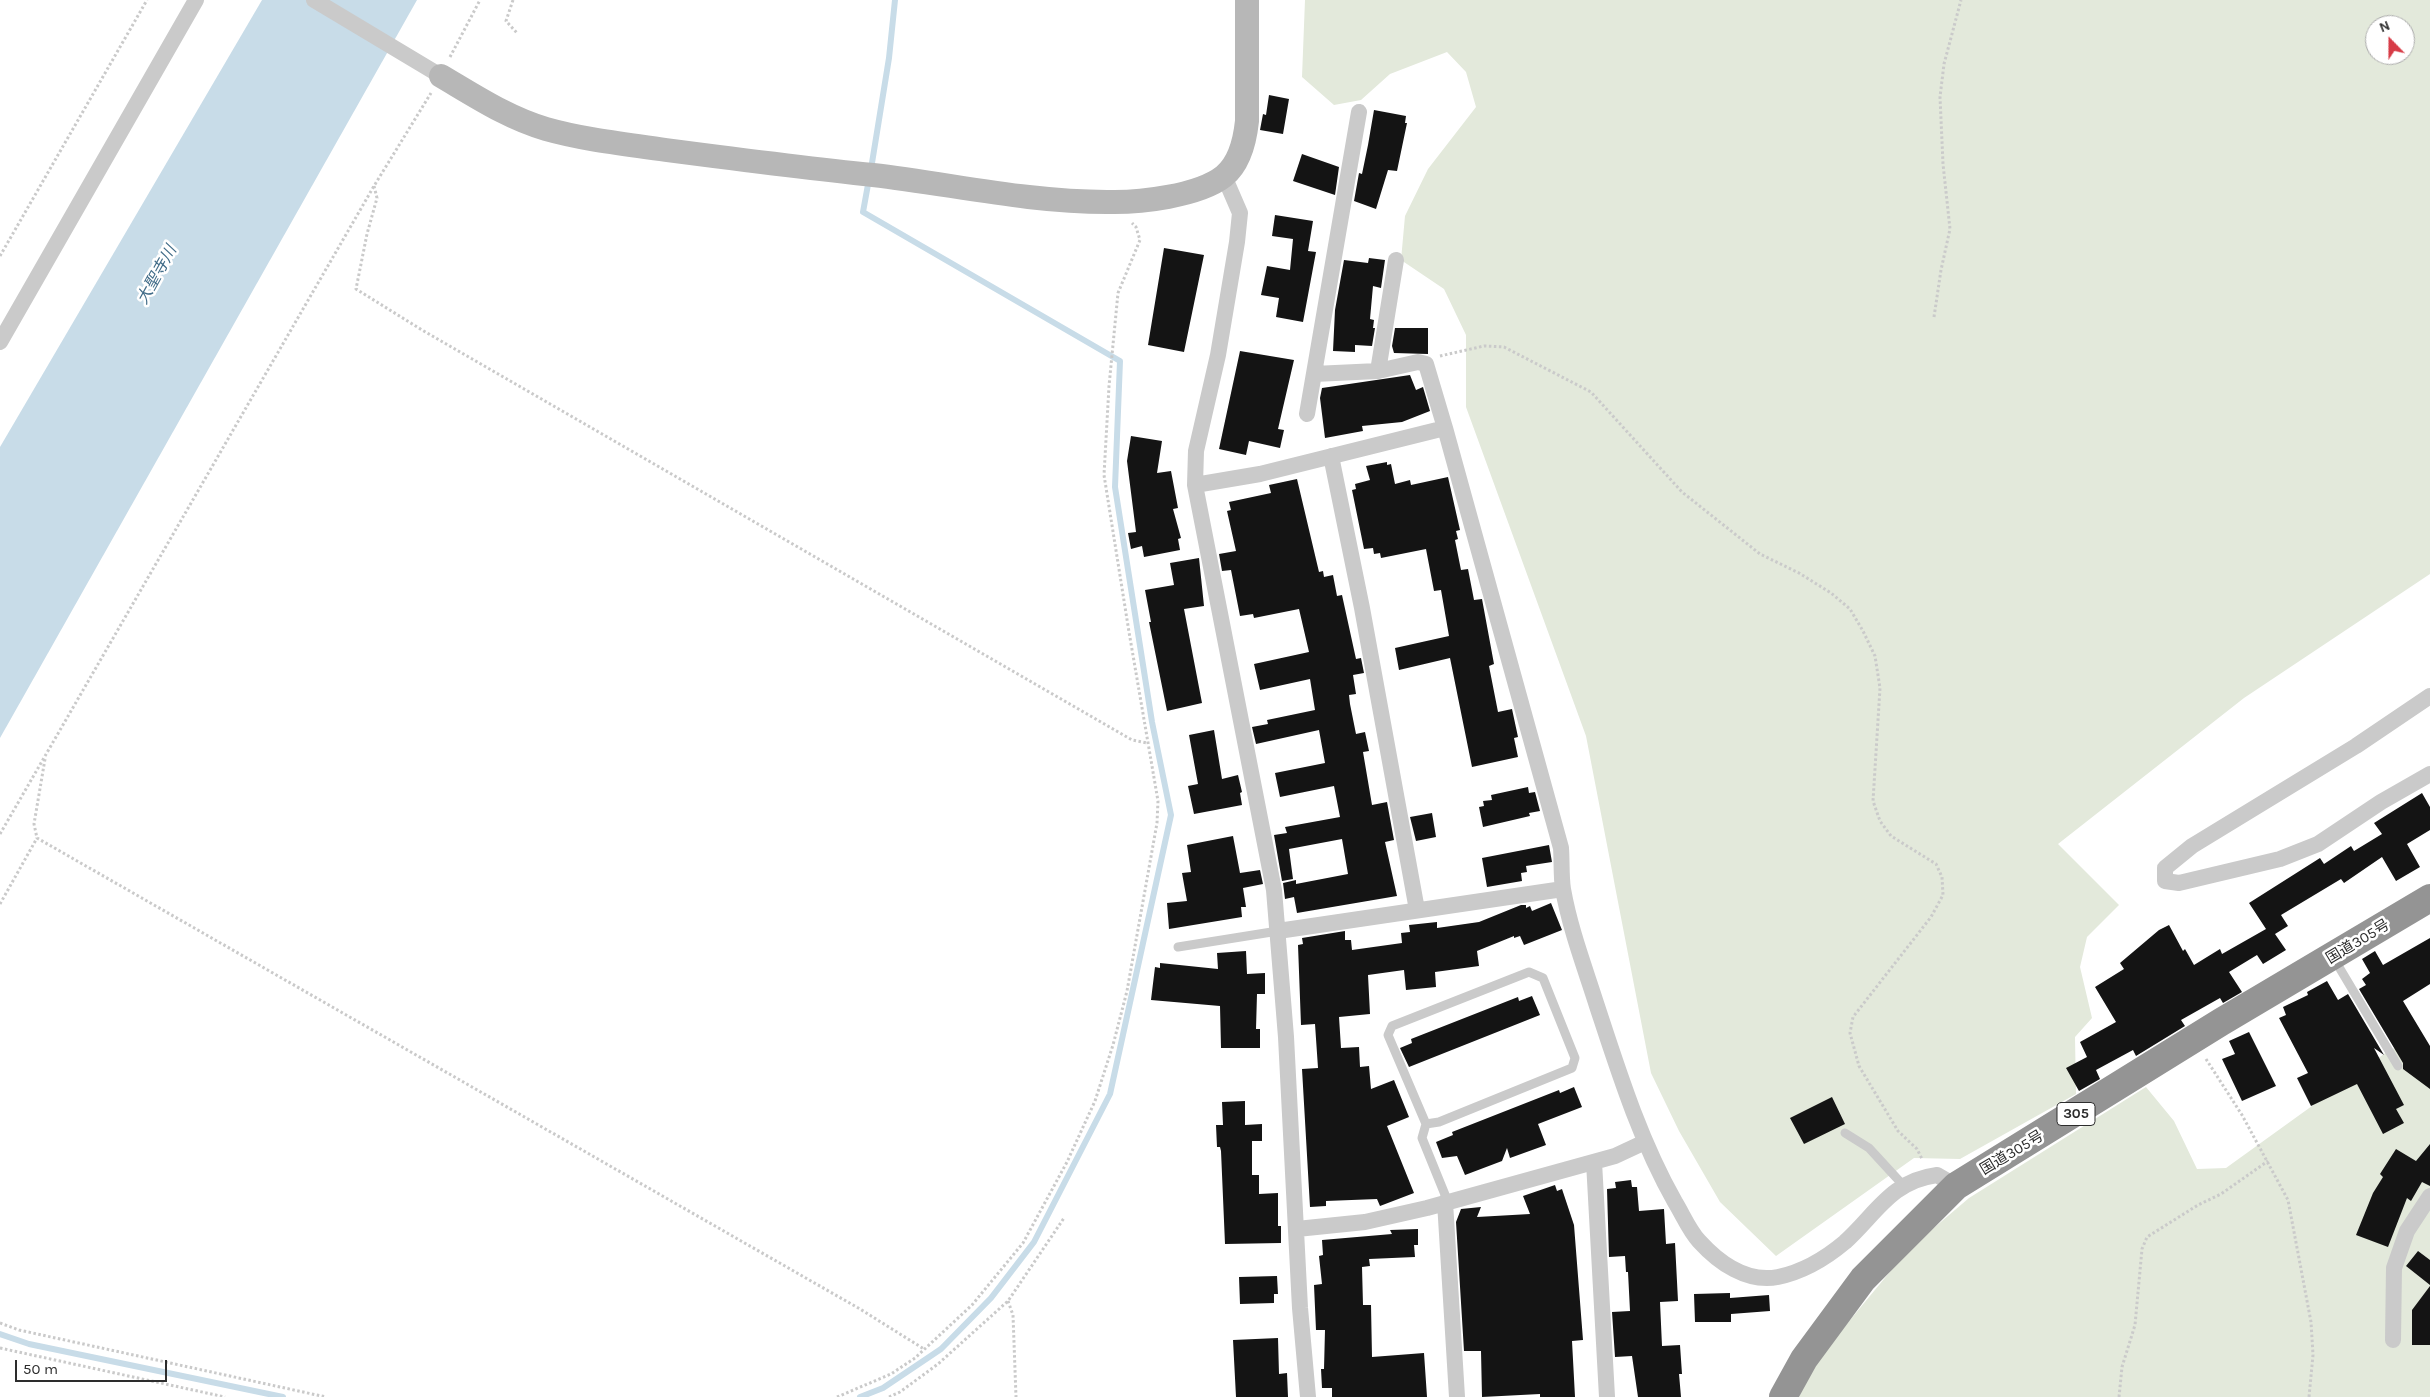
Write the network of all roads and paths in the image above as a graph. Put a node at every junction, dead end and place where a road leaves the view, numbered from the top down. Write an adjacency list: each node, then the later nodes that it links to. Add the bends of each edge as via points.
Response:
1 (147, 0): 14 (path)
2 (196, 0): 17 (street)
3 (314, 0): 9 (street)
4 (480, 0): 9 (path)
5 (513, 0): 8 (path, via 506,21)
6 (1247, 0): 11 (street, via 1245,135 1236,163)
7 (1961, 0): 16 (path, via 1944,64 1940,97 1950,230)
8 (517, 33)
9 (438, 74): 11 (street, via 514,118 546,129 597,140 776,166 1050,199 1108,202 1165,197 1204,186); 12 (path)
10 (1359, 112): 20 (street)
11 (1224, 176): 24 (street, via 1240,213 1218,355 1196,450)
12 (374, 186): 26 (path, via 377,198 356,289 1132,740); 27 (path)
13 (1131, 223): 26 (path, via 1136,227 1140,240 1118,293 1104,462)
14 (0, 256)
15 (1396, 260): 19 (street)
16 (1934, 316)
17 (0, 342)
18 (1426, 364): 19 (street, via 1418,362); 22 (street); 45 (path, via 1435,358 1473,348 1504,347 1591,392 1682,492 1760,554 1831,593 1850,609 1864,631 1875,656 1880,688 1873,801 1880,821 1891,836 1936,864 1942,877 1943,895 1931,917 1853,1018 1850,1033 1859,1066 1898,1131 1917,1149)
19 (1378, 371): 20 (street)
20 (1314, 374): 21 (street)
21 (1307, 414)
22 (1446, 428): 23 (street); 31 (street, via 1561,848)
23 (1331, 456): 24 (street, via 1260,474); 34 (street)
24 (1195, 485): 35 (street, via 1274,890)
25 (2430, 696): 28 (street, via 2356,746 2192,846 2165,868 2165,881 2178,883 2280,859 2318,844 2380,802)
26 (1147, 743): 56 (path, via 1158,801 1157,823 1127,991 1095,1101 1067,1162 1023,1243 972,1305)
27 (45, 759): 29 (path); 30 (path, via 34,824)
28 (2430, 774)
29 (0, 834)
30 (37, 838): 33 (path); 56 (path, via 860,1309)
31 (1563, 889): 34 (street); 42 (street, via 1614,1061)
32 (2430, 898): 37 (highway, 国道305号 / 305)
33 (0, 904)
34 (1417, 910): 35 (street)
35 (1278, 931): 36 (lane); 51 (street)
36 (1178, 947)
37 (2333, 957): 38 (highway, 国道305号 / 305); 39 (lane)
38 (2193, 1040): 43 (path); 47 (highway, 国道305号 / 305)
39 (2398, 1066)
40 (1426, 1124): 40 (lane, via 1439,1122 1572,1068 1575,1058 1543,978 1530,972 1392,1026 1388,1035); 49 (lane, via 1422,1138)
41 (1845, 1133): 46 (lane, via 1869,1148)
42 (1645, 1142): 44 (street); 46 (street, via 1697,1239 1730,1268 1758,1277 1776,1277 1820,1260 1845,1242)
43 (2268, 1161): 66 (path, via 2147,1237 2142,1249 2135,1325 2122,1367); 67 (path, via 2288,1200 2308,1301 2313,1342)
44 (1594, 1162): 49 (street); 64 (street)
45 (1928, 1176): 46 (street); 47 (street, via 1937,1175)
46 (1903, 1185)
47 (1956, 1186): 65 (highway, 国道305号 / 305, via 1863,1280 1804,1359)
48 (2430, 1196): 54 (street, via 2407,1231 2394,1268)
49 (1446, 1202): 51 (street, via 1365,1222); 63 (street)
50 (1064, 1218): 52 (path)
51 (1297, 1229): 62 (street)
52 (1008, 1301): 60 (path, via 938,1364); 61 (path, via 1013,1315)
53 (0, 1323): 58 (path, via 19,1330)
54 (2393, 1340)
55 (0, 1348): 57 (path)
56 (924, 1349): 59 (path, via 891,1374)
57 (225, 1397)
58 (326, 1397)
59 (837, 1397)
60 (889, 1397)
61 (1016, 1397)
62 (1308, 1397)
63 (1457, 1397)
64 (1607, 1397)
65 (1783, 1397)
66 (2119, 1397)
67 (2309, 1397)

